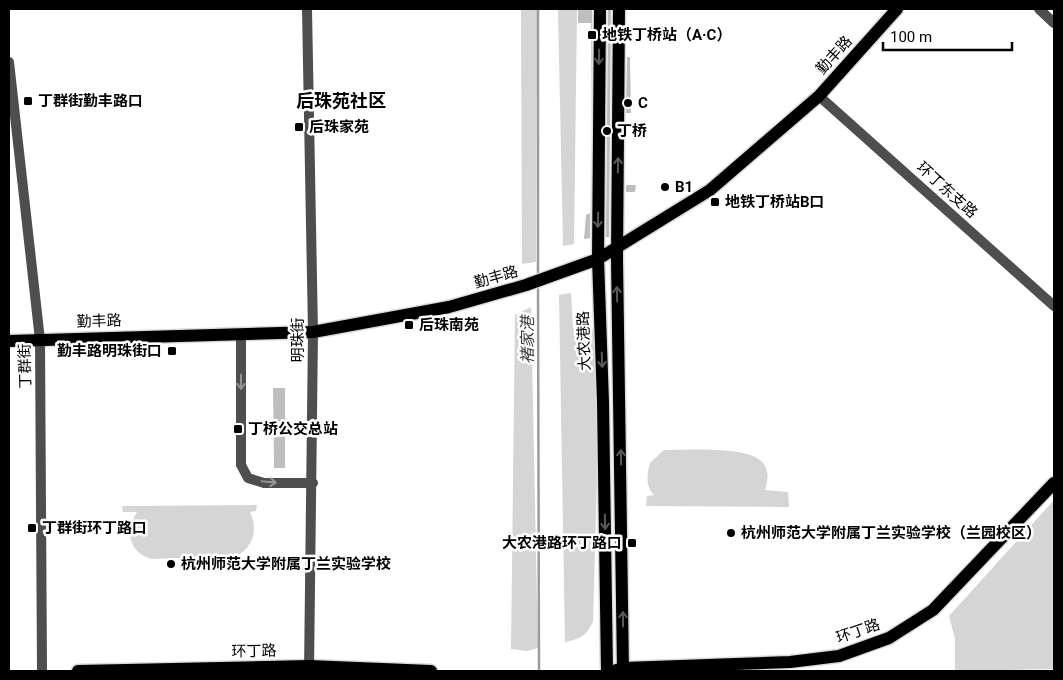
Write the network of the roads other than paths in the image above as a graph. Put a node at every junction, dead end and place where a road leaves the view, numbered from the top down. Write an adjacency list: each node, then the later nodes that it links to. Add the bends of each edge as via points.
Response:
1 (307, 9): 12 (street, 明珠街)
2 (600, 9): 10 (main road, 大农港路, one-way to 10)
3 (619, 9): 9 (main road, one-way to 3)
4 (897, 9): 8 (main road, 勤丰路)
5 (1039, 9): 6 (street)
6 (1054, 23)
7 (9, 62): 14 (street, 丁群街)
8 (819, 96): 9 (main road, 勤丰路, via 710,190); 11 (street, 环丁东支路)
9 (617, 248): 10 (main road, 勤丰路); 19 (main road, one-way to 9)
10 (598, 259): 12 (main road, 勤丰路, via 526,285 449,307); 23 (main road, 大农港路, one-way to 23)
11 (1054, 306)
12 (313, 332): 13 (main road, 勤丰路); 16 (street, 明珠街)
13 (241, 334): 14 (main road, 勤丰路); 16 (street, one-way to 16, via 240,466 248,478 264,483)
14 (40, 340): 15 (main road, 勤丰路); 20 (street, 丁群街)
15 (9, 341)
16 (313, 483): 18 (street, 明珠街)
17 (1054, 483): 19 (main road, 环丁路, via 933,610 889,638 839,656 790,662)
18 (309, 669): 21 (main road, 环丁路); 22 (main road, 环丁路)
19 (624, 670): 24 (main road, 环丁路)
20 (42, 671)
21 (78, 671)
22 (431, 671)
23 (607, 671)
24 (611, 671)

